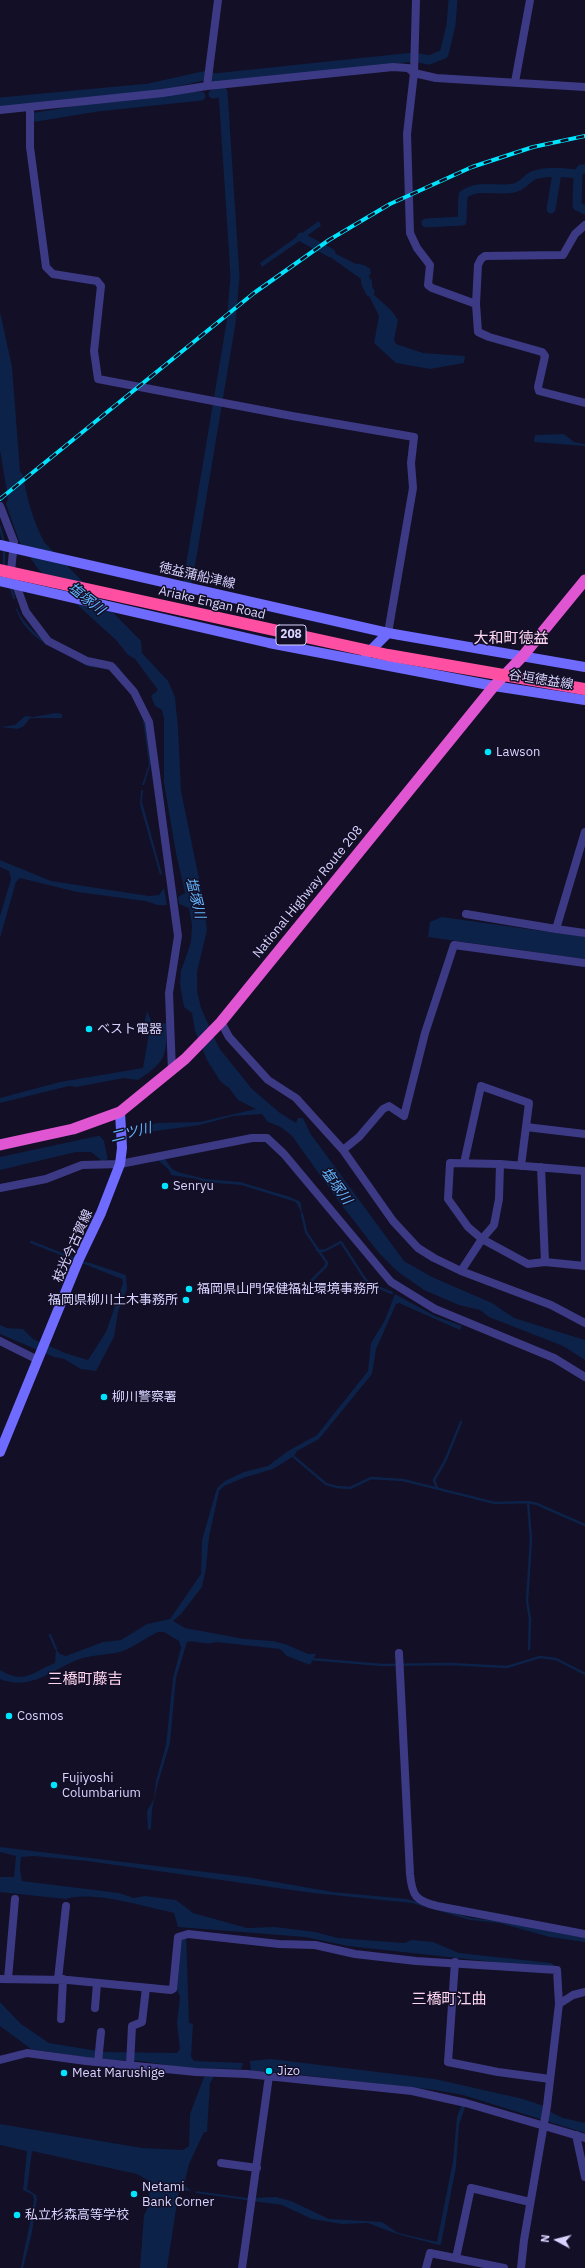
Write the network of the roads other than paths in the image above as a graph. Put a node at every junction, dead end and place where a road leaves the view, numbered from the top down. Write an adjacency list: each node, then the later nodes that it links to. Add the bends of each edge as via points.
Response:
1 (218, 0): 6 (street)
2 (416, 0): 4 (street)
3 (530, 0): 5 (street)
4 (414, 73): 5 (street, via 436,78); 6 (street, via 408,68 393,67); 11 (street, via 407,134 410,233 417,248 430,265 427,279 432,288)
5 (515, 82): 7 (street)
6 (207, 86): 8 (street)
7 (585, 87)
8 (30, 107): 9 (street); 18 (street, via 30,147 46,267 53,274 97,281 101,286 94,351 98,379 414,437 411,463 413,488)
9 (0, 110)
10 (585, 225): 11 (street, via 575,234 563,255 485,256 478,265)
11 (476, 304): 12 (street, via 478,332 542,352 545,356 539,391)
12 (585, 403)
13 (0, 506): 31 (street, via 14,542 11,571 26,612 48,641 87,661 111,666 134,692 150,722 178,936 169,993)
14 (0, 545): 18 (main road, 徳益蒲船津線)
15 (0, 570): 23 (highway, Ariake Engan Road / 208, via 388,656)
16 (585, 580): 19 (highway, National Highway Route 208)
17 (0, 581): 20 (main road, via 227,634)
18 (388, 633): 19 (main road, 徳益蒲船津線); 20 (main road)
19 (522, 657): 21 (main road, 谷垣徳益線); 22 (highway, National Highway Route 208)
20 (361, 661): 22 (main road)
21 (585, 666)
22 (494, 686): 24 (main road, 谷垣徳益線); 30 (highway, National Highway Route 208)
23 (585, 689)
24 (585, 700)
25 (585, 832): 27 (street)
26 (466, 914): 27 (street)
27 (556, 929): 28 (street)
28 (585, 933)
29 (585, 963): 36 (street, via 454,945 425,1033 404,1116 389,1106 383,1109)
30 (221, 1022): 31 (highway, National Highway Route 208); 36 (street, via 229,1037 268,1080 296,1098)
31 (172, 1071): 32 (highway, National Highway Route 208)
32 (120, 1112): 35 (highway, National Highway Route 208, via 73,1129); 37 (main road, 枝光今古賀線)
33 (526, 1126): 34 (street); 38 (street, via 529,1103 481,1086); 40 (street)
34 (585, 1134)
35 (0, 1145)
36 (343, 1150): 47 (street, via 393,1220 418,1248)
37 (120, 1160): 43 (street, via 82,1165 46,1179); 50 (main road, 枝光今古賀線, via 101,1213); 51 (street, via 252,1138 267,1138 284,1154 391,1282 435,1309 554,1358)
38 (464, 1163): 39 (street); 44 (street, via 450,1163 448,1200)
39 (500, 1164): 40 (street); 44 (street, via 499,1199 494,1224)
40 (521, 1166): 41 (street)
41 (541, 1168): 42 (street); 45 (street)
42 (585, 1171): 46 (street)
43 (0, 1188)
44 (482, 1240): 45 (street, via 528,1264); 47 (street)
45 (545, 1262): 46 (street)
46 (585, 1266)
47 (461, 1271): 48 (street, via 551,1305)
48 (585, 1323)
49 (0, 1341): 50 (street)
50 (40, 1356): 52 (main road, 枝光今古賀線)
51 (585, 1377)
52 (0, 1452)
53 (399, 1653): 56 (street, via 411,1889 416,1897 424,1903 437,1906)
54 (15, 1899): 58 (street)
55 (66, 1906): 59 (street)
56 (585, 1934)
57 (455, 1962): 61 (street, via 416,1961 355,1954 315,1945 279,1944 184,1934 178,1937 173,1989); 63 (street, via 556,1970); 71 (street, via 448,2062)
58 (4, 1979): 59 (street)
59 (60, 1979): 60 (street); 65 (street)
60 (97, 1983): 61 (street); 64 (street)
61 (146, 1988): 69 (street, via 142,2022 132,2026)
62 (585, 1992): 63 (street, via 573,1995)
63 (559, 2004): 71 (street)
64 (95, 2008)
65 (61, 2019)
66 (101, 2032): 68 (street)
67 (0, 2060): 68 (street, via 27,2053)
68 (98, 2061): 69 (street)
69 (130, 2063): 70 (street, via 196,2072)
70 (269, 2076): 72 (street, via 425,2094); 76 (street)
71 (550, 2079): 72 (street)
72 (542, 2125): 73 (street); 78 (street)
73 (576, 2135): 74 (street); 77 (street)
74 (585, 2138)
75 (221, 2163): 76 (street)
76 (257, 2168): 80 (street)
77 (585, 2177)
78 (530, 2202): 79 (street, via 471,2188); 83 (street)
79 (456, 2258): 81 (street, via 430,2253); 82 (street)
80 (242, 2268)
81 (426, 2268)
82 (504, 2268)
83 (521, 2268)

